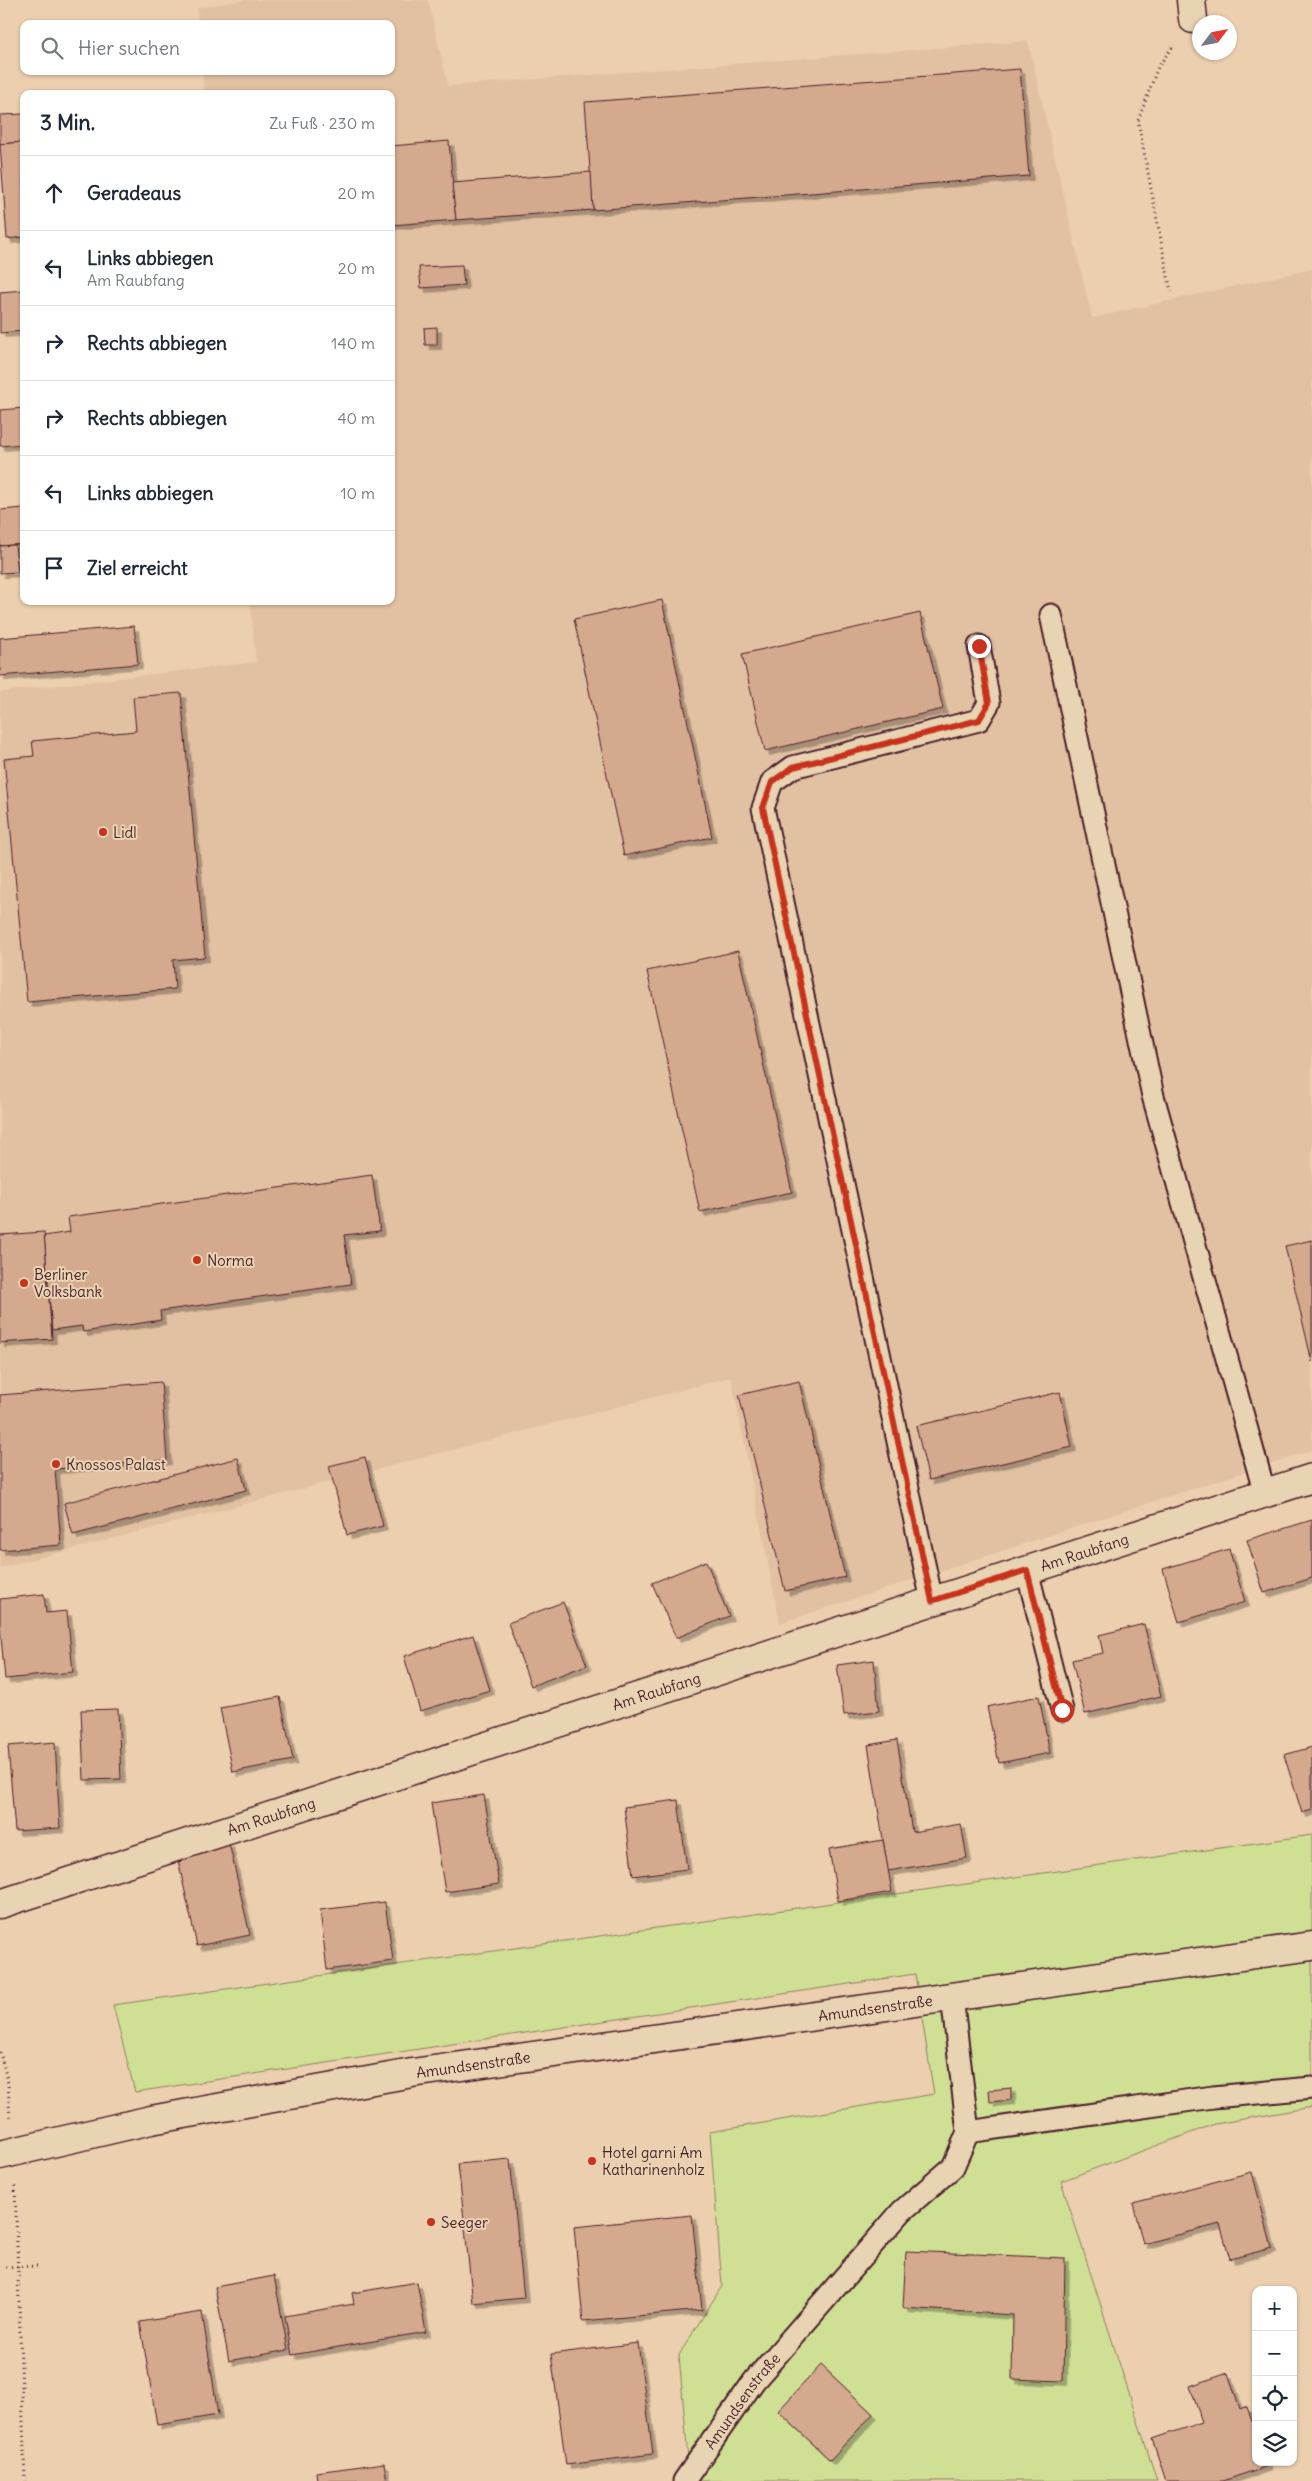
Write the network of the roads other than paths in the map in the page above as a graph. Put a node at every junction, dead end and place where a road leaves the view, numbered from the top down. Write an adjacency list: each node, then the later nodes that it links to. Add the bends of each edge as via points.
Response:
1 (1051, 615): 4 (lane, via 1153,1096)
2 (979, 646): 6 (lane, via 989,703 979,720 793,767 772,782 763,808)
3 (1312, 1478): 4 (street, Am Raubfang)
4 (1265, 1494): 5 (street, Am Raubfang)
5 (1027, 1570): 6 (street, Am Raubfang); 7 (lane)
6 (932, 1601): 8 (street, Am Raubfang)
7 (1062, 1710)
8 (0, 1904)
9 (1312, 1946): 10 (street, Amundsenstraße)
10 (952, 1997): 12 (lane, Amundsenstraße); 13 (street, Amundsenstraße, via 412,2073 150,2120)
11 (1312, 2088): 12 (lane, via 1213,2097)
12 (968, 2132): 14 (lane, Amundsenstraße, via 953,2167 902,2211 754,2381)
13 (0, 2155)
14 (684, 2481)

